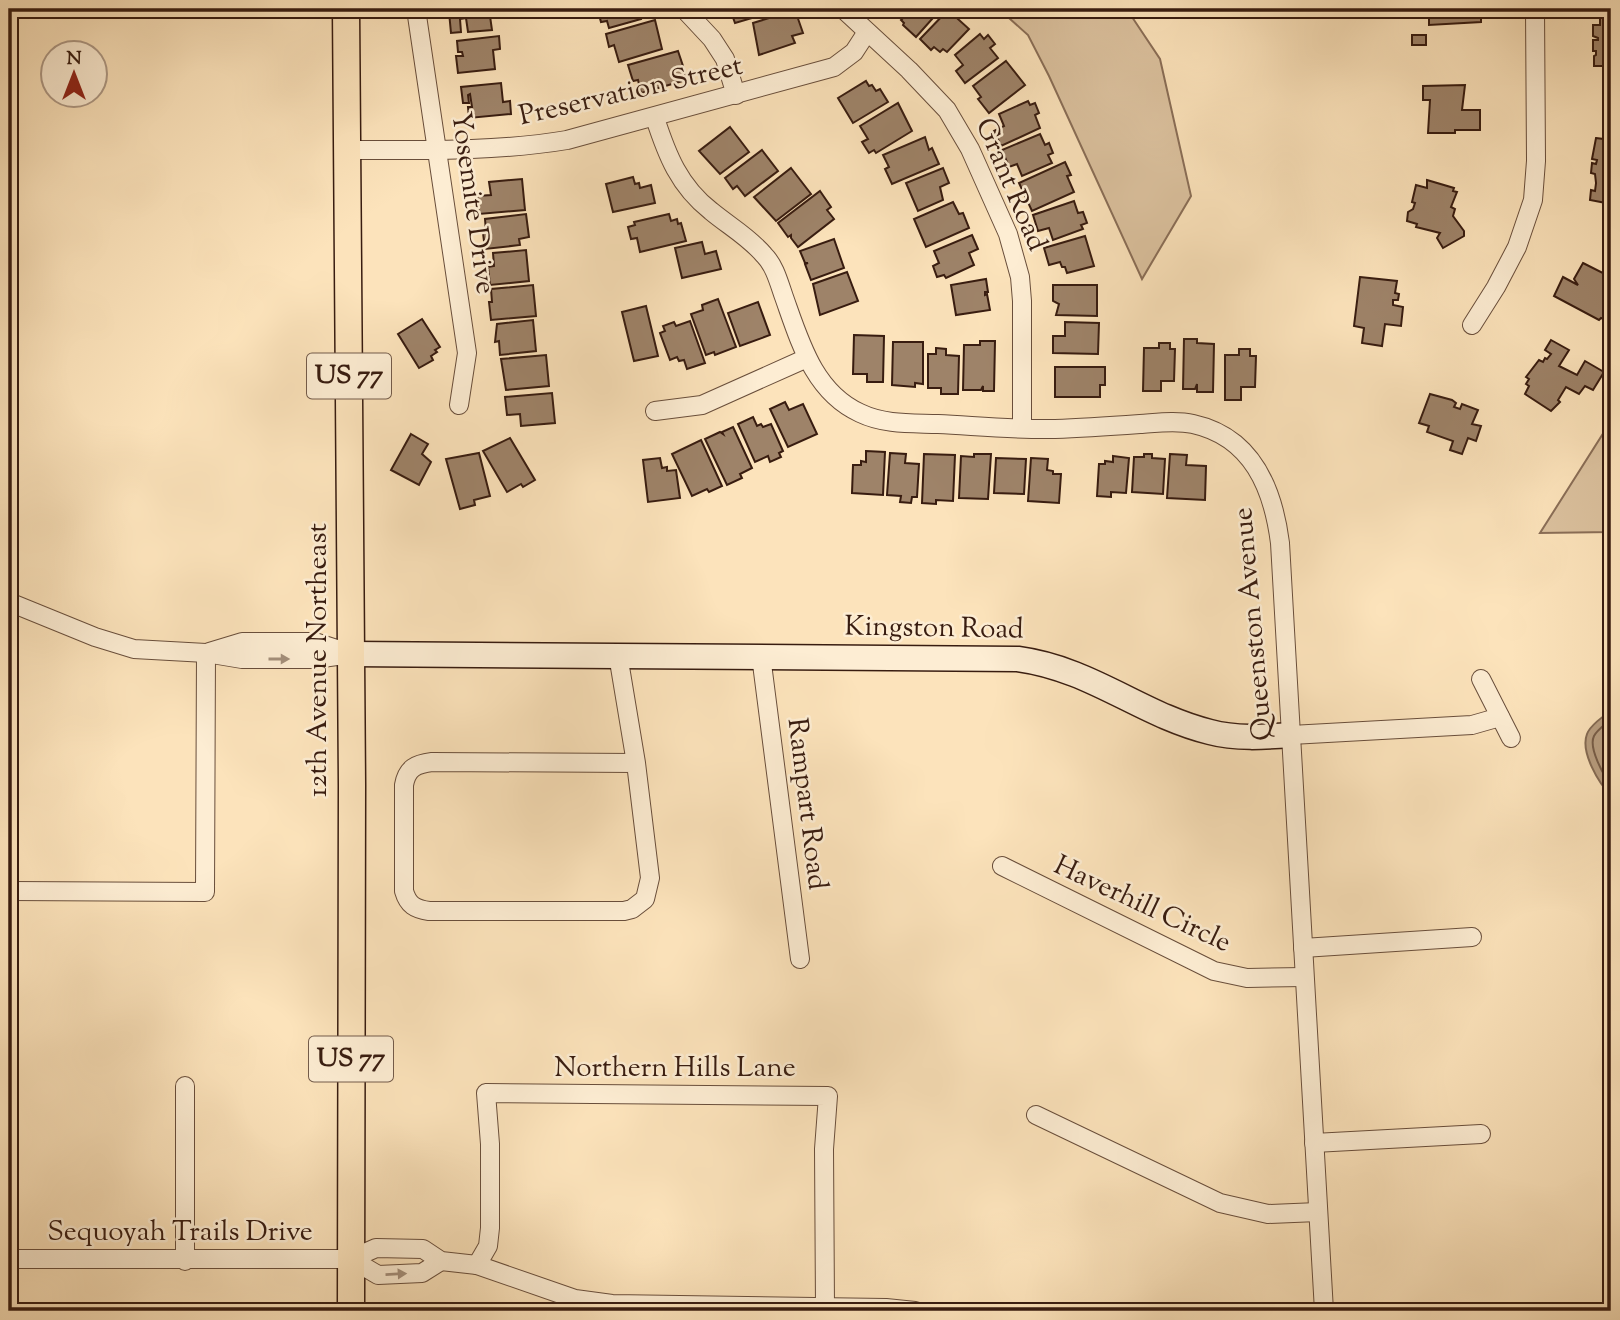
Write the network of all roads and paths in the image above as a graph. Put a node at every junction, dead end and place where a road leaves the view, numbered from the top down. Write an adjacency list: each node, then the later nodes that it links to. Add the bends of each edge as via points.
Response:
1 (346, 9): 9 (main road, 12th Avenue Northeast / US 77)
2 (416, 9): 10 (street, Yosemite Drive)
3 (684, 9): 7 (street, via 725,59)
4 (842, 9): 6 (street, Grant Road)
5 (1535, 9): 11 (street, via 1533,200 1517,247)
6 (867, 32): 7 (street, Preservation Street, via 854,52 834,67); 15 (street, Grant Road, via 947,110 1008,234 1022,302)
7 (736, 95): 8 (street, Preservation Street)
8 (655, 118): 10 (street, Preservation Street, via 530,146); 12 (street, Queenston Avenue, via 666,155 691,191 767,257)
9 (347, 150): 10 (street, Preservation Street); 18 (main road, 12th Avenue Northeast / US 77)
10 (437, 150): 13 (street, Yosemite Drive, via 467,353)
11 (1472, 325)
12 (807, 358): 14 (street, via 702,405); 15 (street, Queenston Avenue, via 814,373 843,403 877,420)
13 (458, 405)
14 (655, 411)
15 (1022, 428): 23 (street, Queenston Avenue, via 1193,424 1242,450 1268,487 1277,523)
16 (9, 602): 17 (street, via 118,645)
17 (206, 653): 18 (street, via 242,642 315,642); 27 (street, via 205,892)
18 (351, 654): 19 (street, Kingston Road); 38 (main road, 12th Avenue Northeast / US 77)
19 (618, 655): 20 (street, Kingston Road); 25 (street)
20 (761, 656): 23 (street, Kingston Road, via 988,657 1043,662 1212,733); 30 (street, Rampart Road)
21 (1480, 679): 22 (street)
22 (1500, 717): 23 (street, Kingston Road, via 1472,725); 24 (street)
23 (1291, 735): 29 (street, Queenston Avenue)
24 (1511, 738)
25 (636, 763): 25 (street, via 415,765 404,785 407,901 429,911 632,909 645,899 650,878)
26 (1002, 866): 31 (street, Haverhill Circle, via 1214,971 1247,978)
27 (9, 891)
28 (1472, 937): 29 (street)
29 (1303, 948): 31 (street, Queenston Avenue)
30 (800, 959)
31 (1304, 977): 35 (street, Queenston Avenue)
32 (185, 1086): 39 (street)
33 (1036, 1115): 36 (street, via 1220,1203 1268,1214)
34 (1481, 1133): 35 (street)
35 (1314, 1143): 36 (street, Queenston Avenue)
36 (1318, 1212): 45 (street, Queenston Avenue)
37 (9, 1259): 39 (street, Sequoyah Trails Drive)
38 (351, 1259): 39 (street, Sequoyah Trails Drive); 40 (street, via 376,1248 393,1248 423,1249); 40 (street, one-way to 40, via 378,1275 422,1273); 43 (main road, 12th Avenue Northeast / US 77)
39 (185, 1261)
40 (441, 1261): 41 (street)
41 (477, 1265): 42 (street, via 592,1302); 42 (street, Northern Hills Lane, via 488,1246 490,1228 486,1093 828,1096)
42 (825, 1307): 44 (street)
43 (351, 1311)
44 (915, 1311)
45 (1324, 1311)

